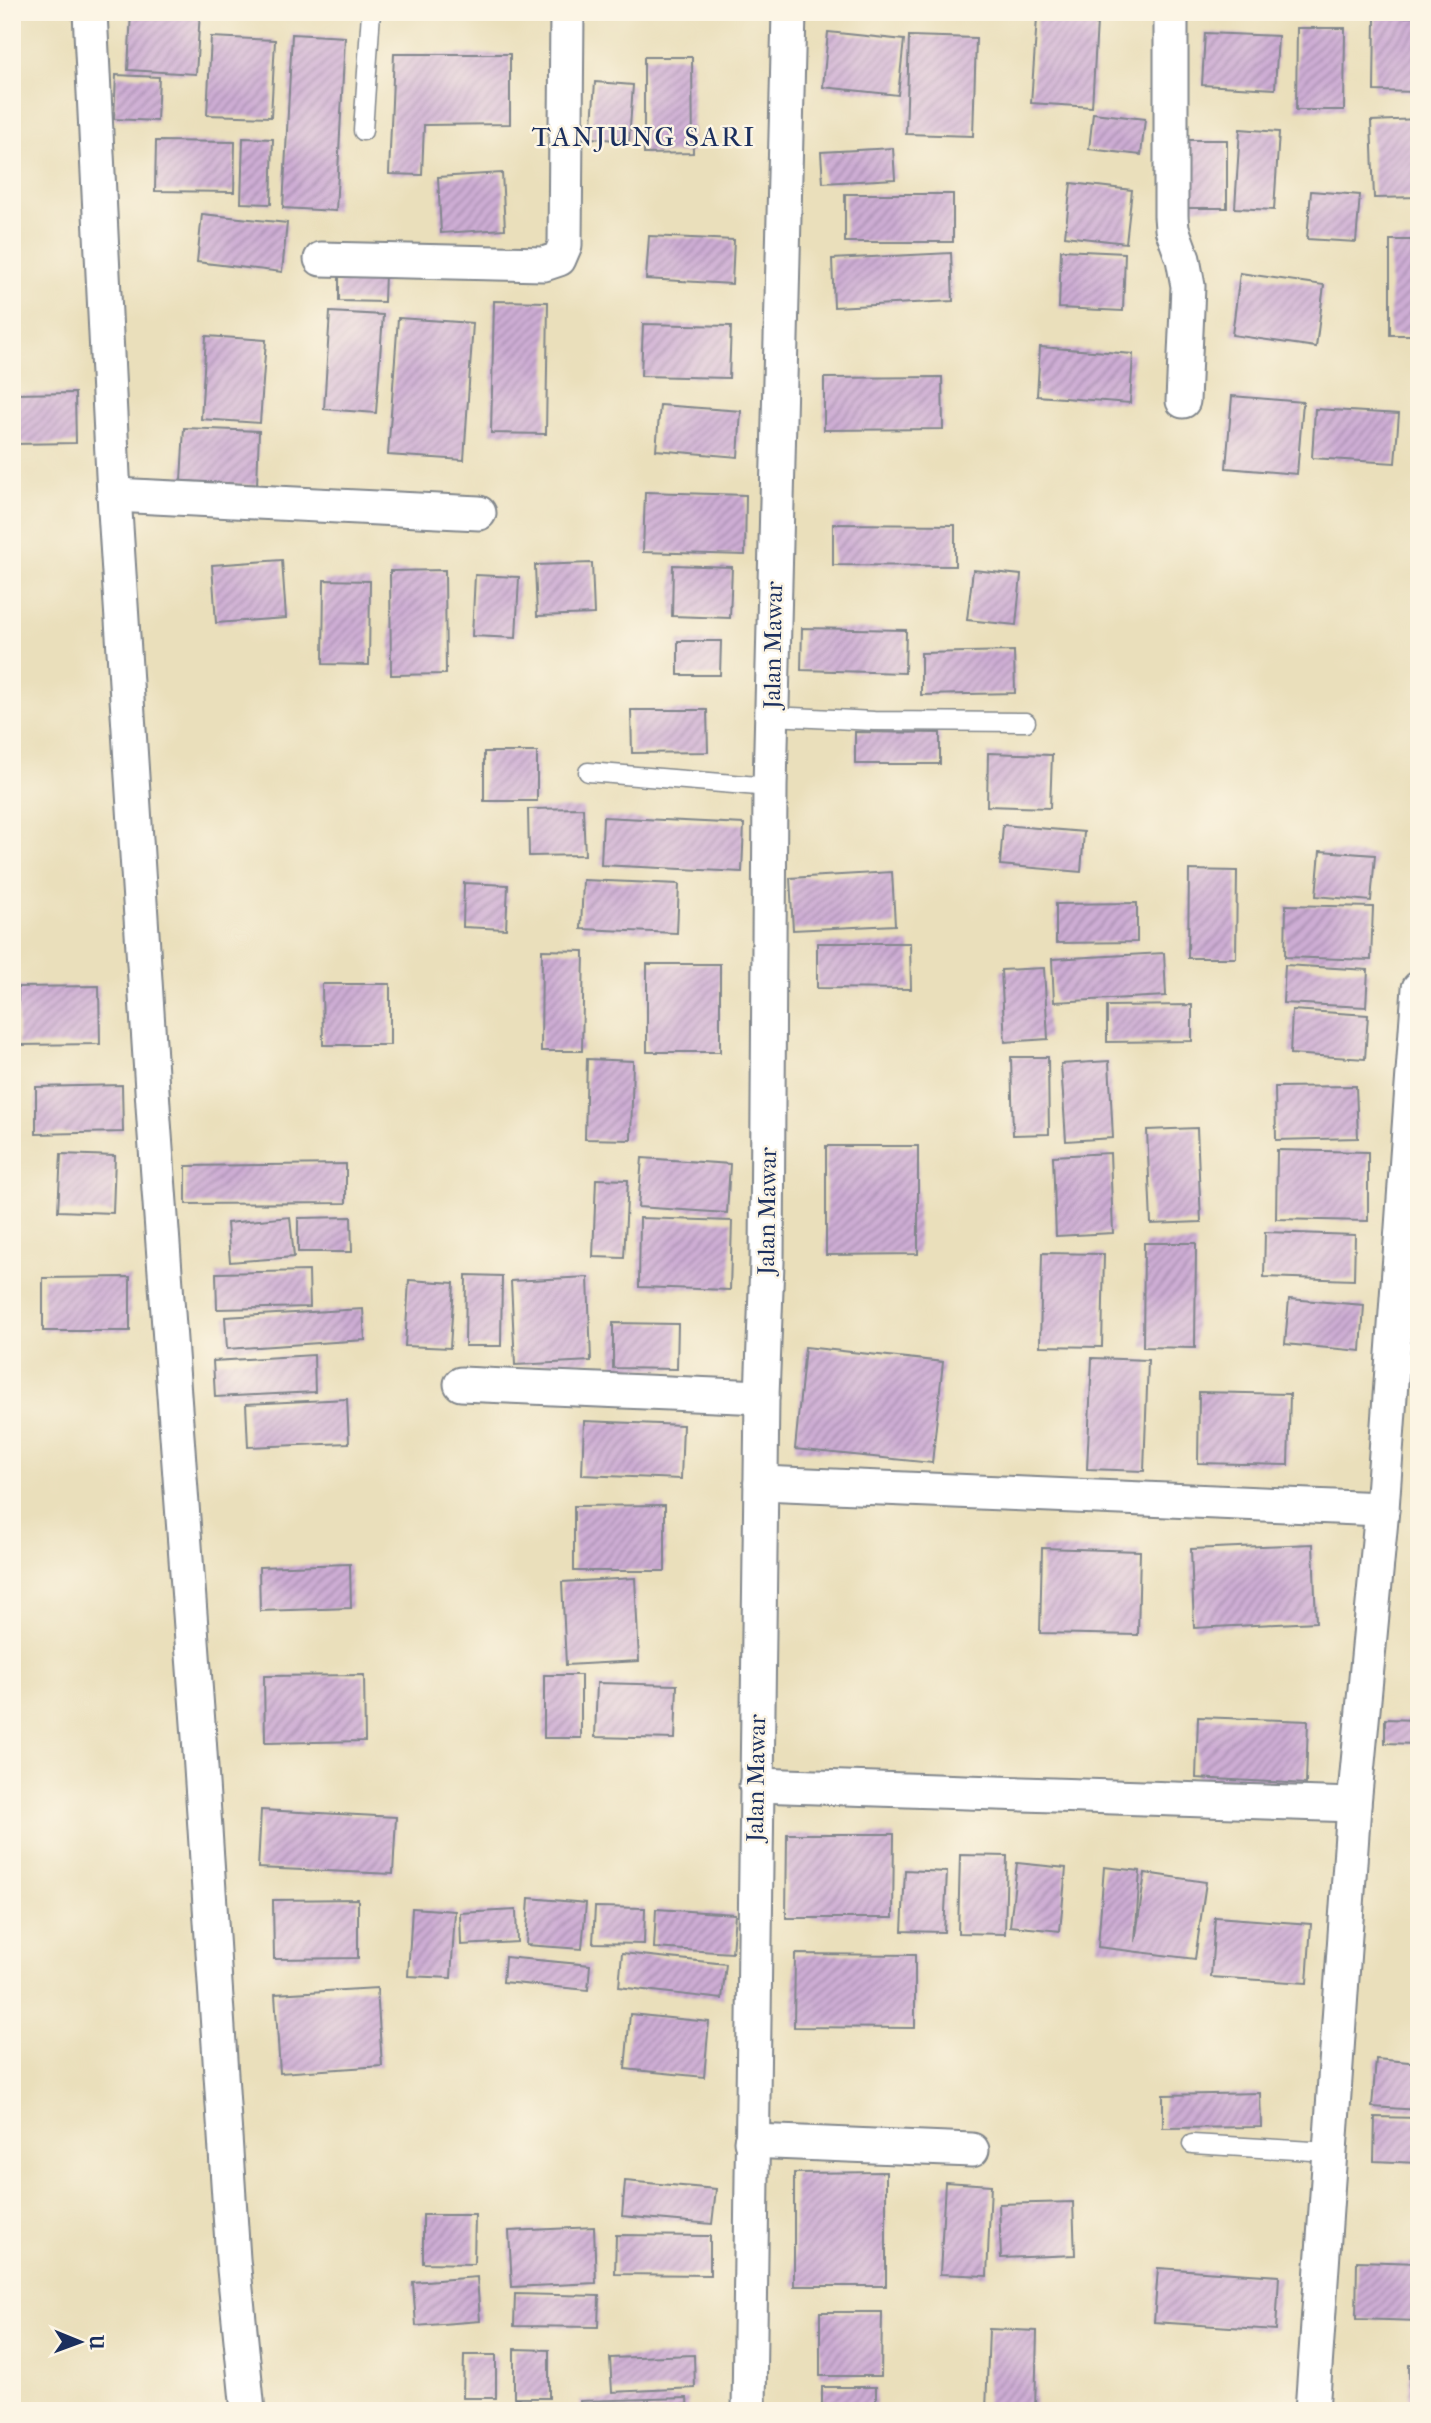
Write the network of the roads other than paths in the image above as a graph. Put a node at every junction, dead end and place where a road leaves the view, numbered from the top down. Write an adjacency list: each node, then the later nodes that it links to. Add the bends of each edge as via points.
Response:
1 (90, 12): 9 (street)
2 (371, 12): 6 (lane)
3 (567, 12): 7 (street, via 565,245 559,259 544,264)
4 (789, 12): 11 (street, Jalan Mawar)
5 (1171, 12): 8 (street, via 1171,216 1188,286)
6 (363, 131)
7 (321, 259)
8 (1183, 401)
9 (114, 495): 10 (street); 26 (street, via 233,2259)
10 (479, 513)
11 (772, 716): 12 (lane); 14 (street, Jalan Mawar)
12 (1026, 722)
13 (588, 772): 14 (lane)
14 (770, 787): 17 (street, Jalan Mawar)
15 (1419, 988): 19 (street)
16 (461, 1384): 17 (street)
17 (762, 1397): 18 (street, Jalan Mawar)
18 (761, 1483): 19 (street); 20 (street, Jalan Mawar)
19 (1381, 1509): 21 (street)
20 (756, 1785): 21 (street); 22 (street, Jalan Mawar)
21 (1354, 1805): 25 (street)
22 (751, 2141): 24 (street); 27 (street, Jalan Mawar)
23 (1192, 2144): 25 (lane)
24 (972, 2150)
25 (1329, 2152): 28 (street)
26 (248, 2411)
27 (749, 2411)
28 (1312, 2411)

